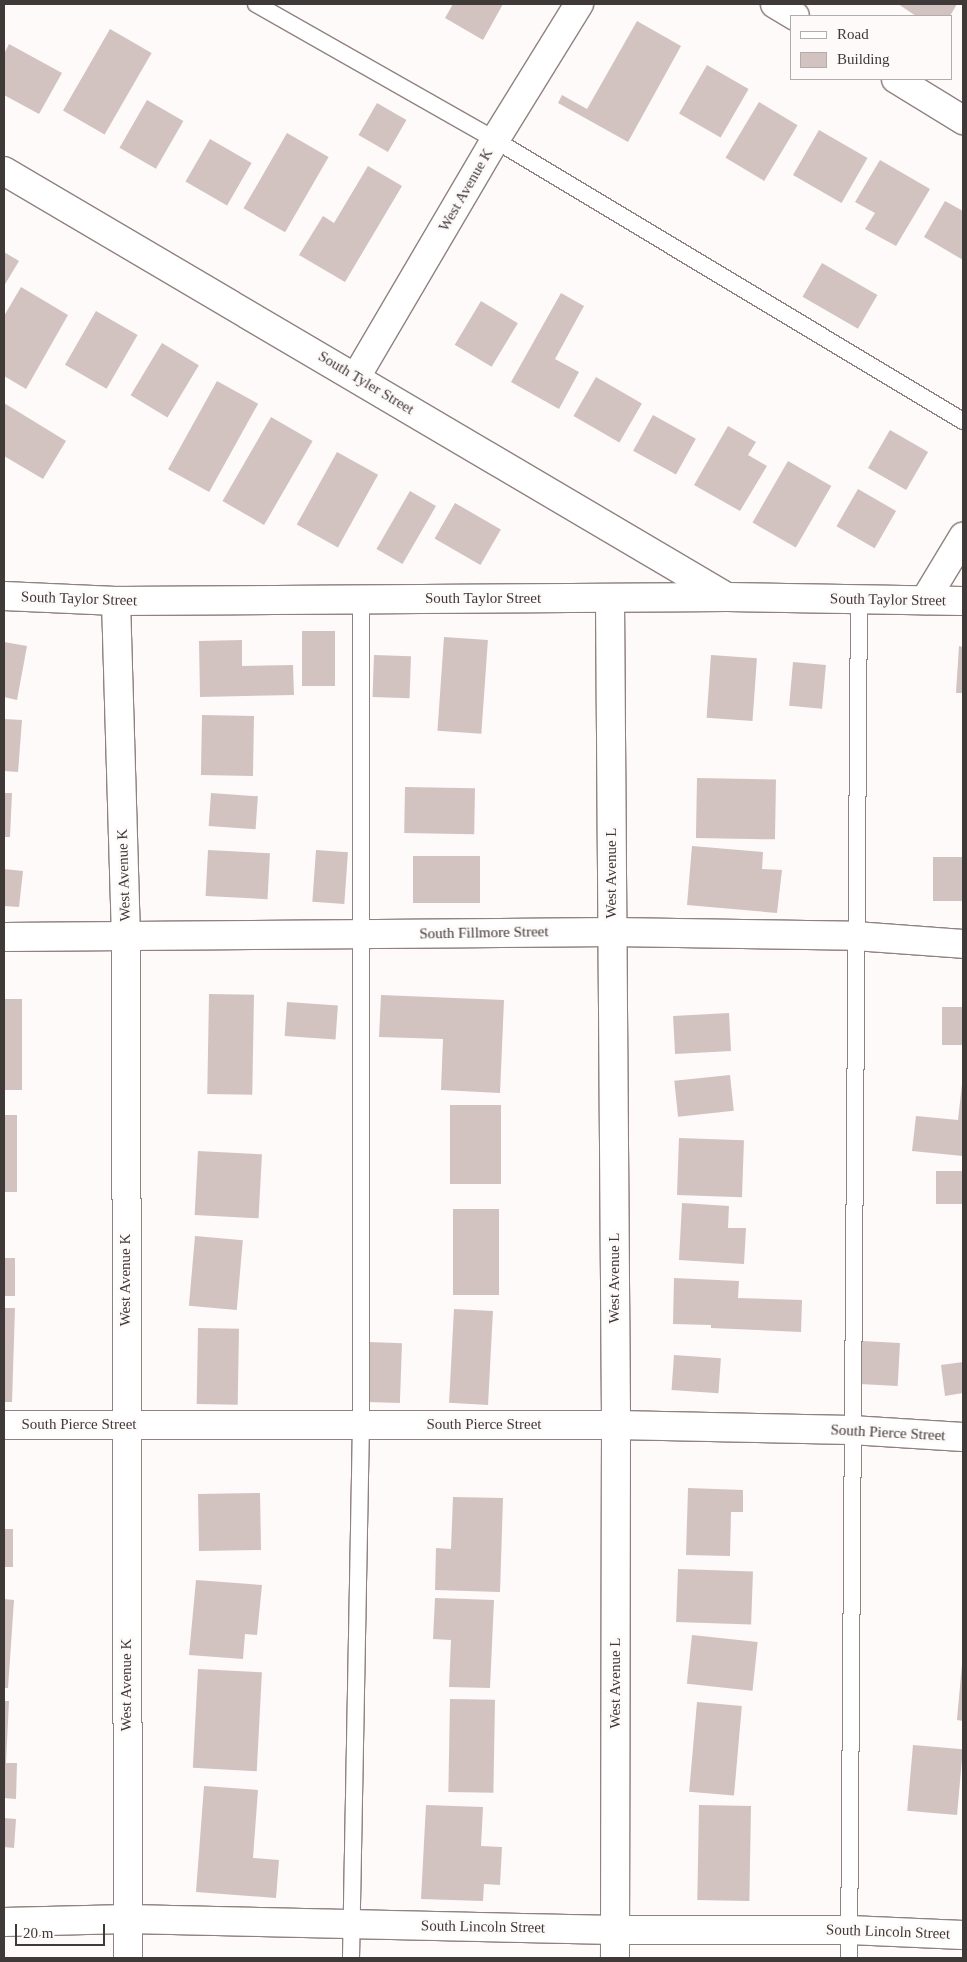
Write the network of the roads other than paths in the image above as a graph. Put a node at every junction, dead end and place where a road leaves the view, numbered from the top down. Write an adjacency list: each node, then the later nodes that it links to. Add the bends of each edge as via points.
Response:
1 (256, 4): 7 (lane)
2 (578, 4): 7 (street, West Avenue K)
3 (775, 4): 4 (street)
4 (793, 15)
5 (898, 80): 6 (street)
6 (963, 120)
7 (495, 140): 9 (street, West Avenue K); 10 (lane)
8 (4, 171): 9 (street, South Tyler Street)
9 (356, 377): 13 (street, South Tyler Street)
10 (963, 421)
11 (963, 537): 17 (street)
12 (4, 596): 18 (street, South Taylor Street)
13 (727, 597): 14 (street, South Taylor Street); 16 (street, South Taylor Street)
14 (610, 599): 15 (street, South Taylor Street); 20 (street, West Avenue L)
15 (361, 600): 18 (street, South Taylor Street); 21 (lane)
16 (859, 600): 17 (street, South Taylor Street); 24 (lane)
17 (925, 600): 19 (street, South Taylor Street)
18 (116, 601): 23 (street, West Avenue K)
19 (963, 601)
20 (613, 932): 21 (street, South Fillmore Street); 24 (street, South Fillmore Street); 28 (street, West Avenue L)
21 (360, 934): 23 (street, South Fillmore Street); 27 (lane)
22 (4, 936): 23 (street, South Fillmore Street)
23 (126, 936): 29 (street, West Avenue K)
24 (855, 936): 25 (street, South Fillmore Street); 30 (lane)
25 (963, 944)
26 (4, 1425): 29 (street, South Pierce Street)
27 (361, 1425): 28 (street, South Pierce Street); 29 (street, South Pierce Street); 34 (lane)
28 (616, 1425): 30 (street, South Pierce Street); 35 (street, West Avenue L)
29 (126, 1426): 32 (street, West Avenue K)
30 (851, 1430): 31 (street, South Pierce Street); 36 (lane)
31 (963, 1437)
32 (128, 1919): 33 (street, South Lincoln Street); 34 (street, South Lincoln Street); 38 (street, West Avenue K)
33 (4, 1922)
34 (351, 1924): 35 (street, South Lincoln Street); 39 (lane)
35 (615, 1930): 36 (street, South Lincoln Street); 40 (street, West Avenue L)
36 (849, 1930): 37 (street, South Lincoln Street); 41 (lane)
37 (963, 1935)
38 (128, 1958)
39 (351, 1958)
40 (615, 1958)
41 (849, 1958)

